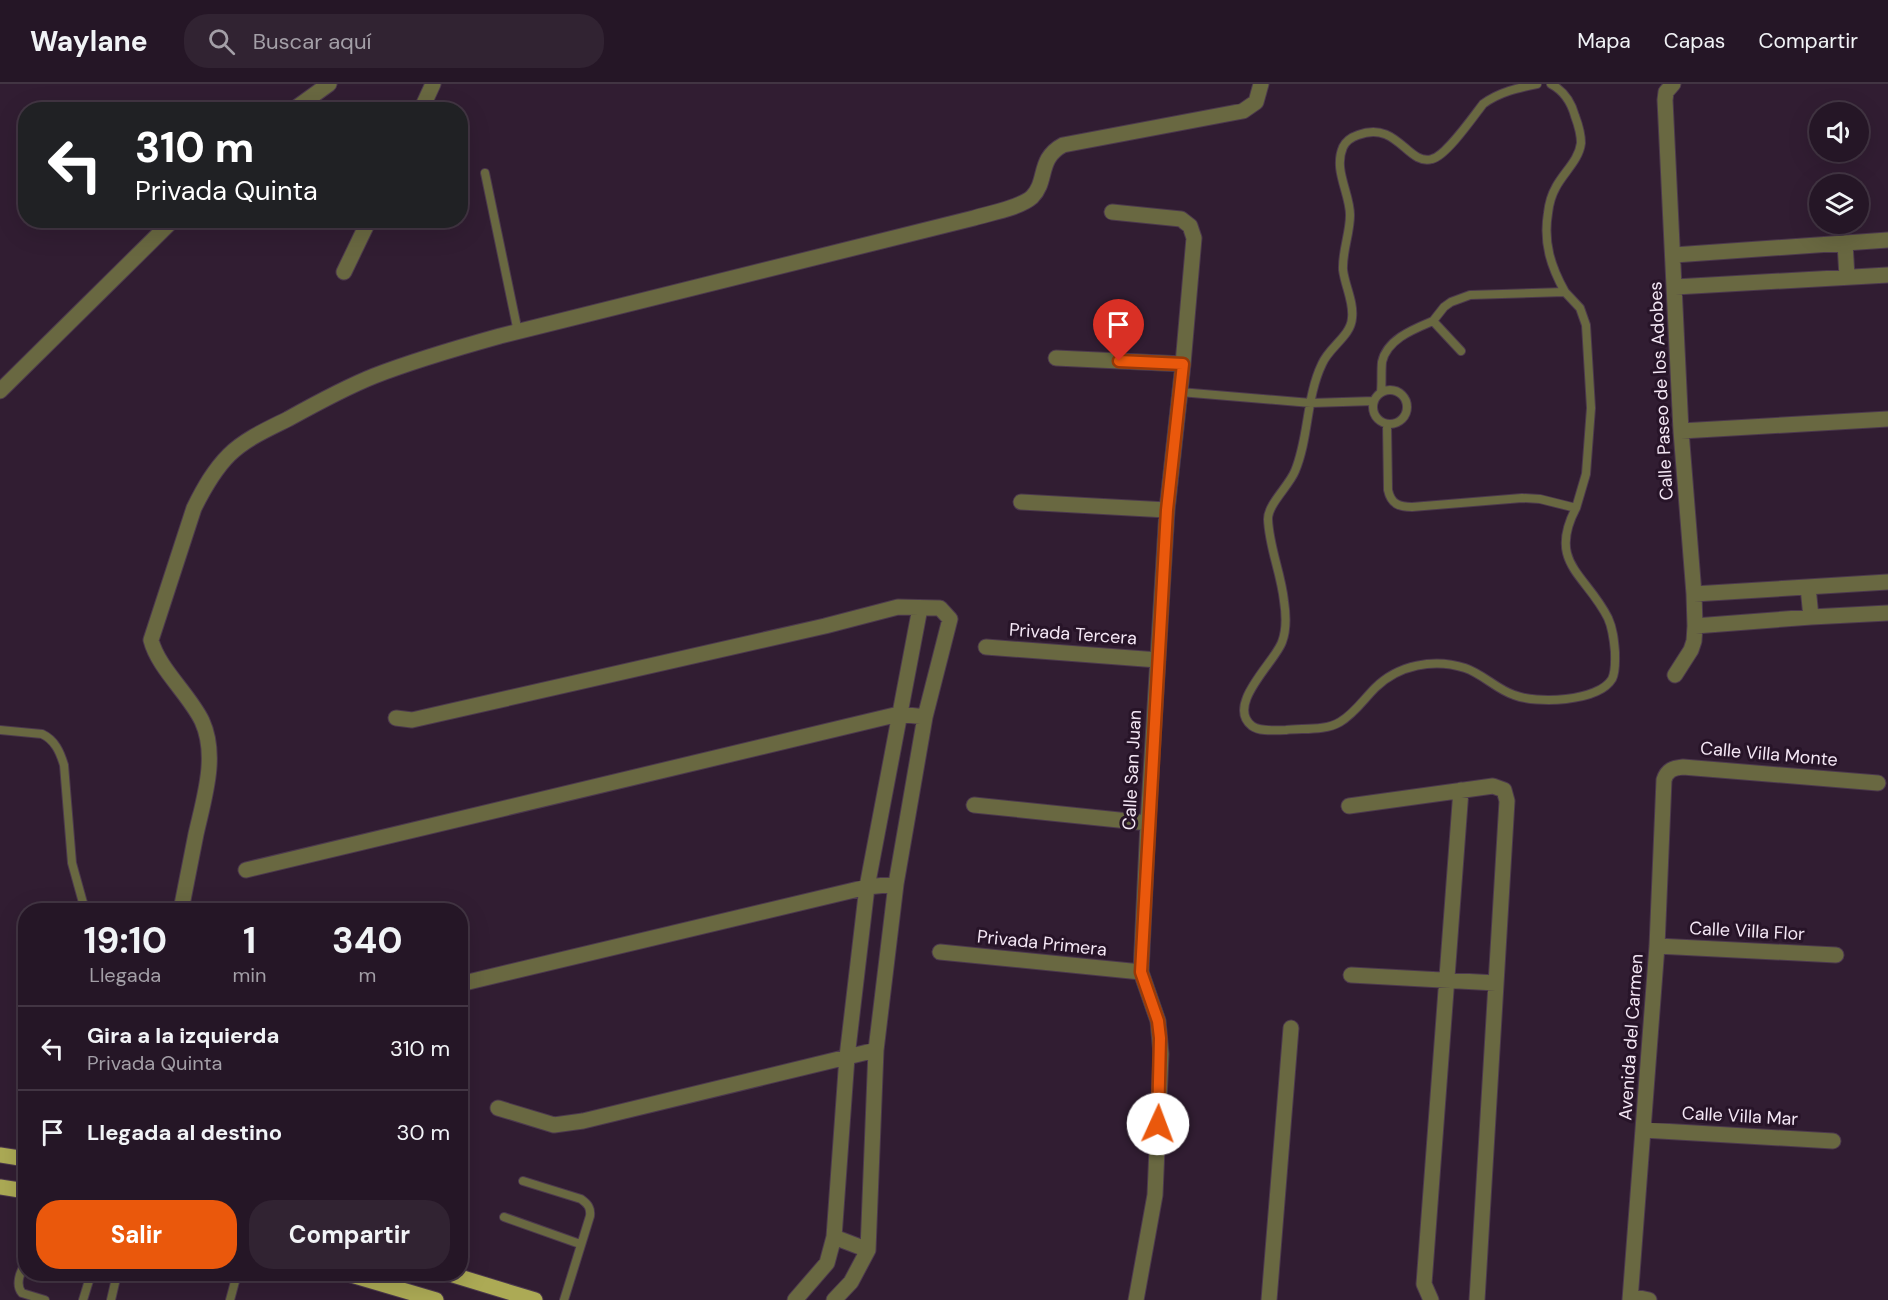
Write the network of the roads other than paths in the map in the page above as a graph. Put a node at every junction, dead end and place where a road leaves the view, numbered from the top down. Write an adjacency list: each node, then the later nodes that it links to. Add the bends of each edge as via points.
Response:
1 (329, 84): 7 (street)
2 (433, 84): 8 (street)
3 (1261, 84): 22 (street, via 1256,102 1243,111 1054,149 1036,191 1018,205)
4 (1537, 84): 30 (lane, via 1491,98 1443,153 1430,160 1419,158 1382,131 1361,134 1342,148 1340,160 1350,212 1343,269 1353,316 1347,332 1322,363)
5 (1551, 84): 20 (lane, via 1572,105 1581,141 1577,156 1556,187 1548,213 1548,252)
6 (1672, 84): 15 (street, Calle Paseo de los Adobes, via 1665,100)
7 (303, 102)
8 (425, 102)
9 (485, 173): 22 (lane)
10 (1112, 212): 25 (street, Calle San Juan, via 1181,219 1190,226 1194,238)
11 (164, 228): 26 (street)
12 (365, 228): 16 (street)
13 (1888, 240): 14 (street)
14 (1845, 243): 15 (street); 18 (street)
15 (1674, 255): 19 (street, Calle Paseo de los Adobes)
16 (344, 272)
17 (1888, 275): 18 (street)
18 (1847, 277): 19 (street)
19 (1675, 287): 33 (street, Calle Paseo de los Adobes)
20 (1565, 292): 21 (lane, via 1470,295 1444,307); 35 (lane, via 1580,308 1586,325 1591,408 1586,474)
21 (1433, 321): 23 (lane); 28 (lane, via 1391,345 1382,362)
22 (518, 332): 61 (street, via 428,356 318,402 231,453 203,489 151,640 161,662 197,712 209,749 207,785)
23 (1461, 351)
24 (1056, 358): 25 (street)
25 (1183, 364): 27 (street, Calle San Juan)
26 (0, 391)
27 (1180, 392): 30 (lane); 36 (street, Calle San Juan)
28 (1381, 392): 29 (lane); 32 (lane, via 1398,392 1407,406 1403,418)
29 (1374, 401): 30 (lane); 32 (lane, via 1372,407 1377,418)
30 (1311, 403): 35 (lane, via 1294,473 1269,513 1285,603 1285,631 1279,649 1252,685 1247,699 1245,714 1256,728 1334,725 1350,715 1387,678 1422,665 1467,669 1527,699 1588,695 1605,687 1615,668 1610,625 1566,553 1566,531)
31 (1888, 419): 33 (street)
32 (1387, 424): 35 (lane, via 1388,490 1397,506 1522,498)
33 (1681, 431): 39 (street, Calle Paseo de los Adobes)
34 (1021, 502): 36 (street)
35 (1576, 508)
36 (1167, 510): 45 (street, Calle San Juan)
37 (1888, 582): 38 (street)
38 (1808, 586): 39 (street); 42 (street)
39 (1694, 594): 43 (street, Calle Paseo de los Adobes)
40 (920, 608): 47 (street); 48 (street, via 940,608 950,619); 49 (street, via 898,607 412,720)
41 (1888, 613): 42 (street)
42 (1811, 617): 43 (street)
43 (1695, 626): 46 (street, Calle Paseo de los Adobes, via 1694,641)
44 (986, 647): 45 (street, Privada Tercera)
45 (1158, 660): 56 (street, Calle San Juan)
46 (1675, 675)
47 (899, 714): 48 (street); 57 (street); 59 (street)
48 (926, 717): 58 (street)
49 (396, 718)
50 (0, 730): 60 (lane, via 42,734 59,750 64,765 72,863)
51 (1664, 780): 52 (street, Calle Villa Monte, via 1670,770 1683,767); 62 (street, Avenida del Carmen)
52 (1878, 783)
53 (1461, 790): 55 (street); 67 (street); 69 (street, via 1493,786 1504,790 1507,801)
54 (974, 805): 56 (street)
55 (1350, 806)
56 (1148, 823): 65 (street, Calle San Juan)
57 (246, 870)
58 (896, 884): 59 (street); 71 (street)
59 (867, 887): 68 (street); 72 (street)
60 (83, 903)
61 (182, 903)
62 (1657, 946): 64 (street, Calle Villa Flor); 74 (street, Avenida del Carmen)
63 (940, 952): 65 (street, Privada Primera)
64 (1836, 955)
65 (1141, 972): 101 (street, Calle San Juan, via 1158,1021 1161,1054 1155,1195)
66 (1351, 975): 67 (street)
67 (1447, 980): 69 (street); 103 (street, via 1424,1284)
68 (468, 982)
69 (1496, 983): 104 (street)
70 (1291, 1028): 102 (street)
71 (876, 1050): 72 (street); 84 (street)
72 (848, 1057): 73 (street, via 583,1121 554,1125); 82 (street)
73 (498, 1108)
74 (1644, 1130): 75 (street, Calle Villa Mar); 91 (street, Avenida del Carmen)
75 (1833, 1141)
76 (0, 1155): 77 (main road)
77 (18, 1158)
78 (523, 1181): 83 (lane, via 588,1204 590,1216)
79 (0, 1187): 80 (main road)
80 (18, 1190)
81 (504, 1217): 83 (lane)
82 (834, 1237): 84 (street); 99 (street, via 827,1263)
83 (580, 1244): 98 (lane)
84 (868, 1250): 100 (street, via 851,1282)
85 (468, 1280): 97 (main road)
86 (19, 1281): 92 (lane, via 22,1293)
87 (88, 1281): 93 (lane)
88 (115, 1281): 94 (lane)
89 (235, 1281): 95 (lane)
90 (372, 1281): 96 (main road)
91 (1630, 1298): 105 (street, Avenida del Carmen)
92 (45, 1300)
93 (82, 1300)
94 (111, 1300)
95 (230, 1300)
96 (436, 1300)
97 (535, 1300)
98 (564, 1300)
99 (795, 1300)
100 (834, 1300)
101 (1136, 1300)
102 (1269, 1300)
103 (1431, 1300)
104 (1477, 1300)
105 (1649, 1300)

